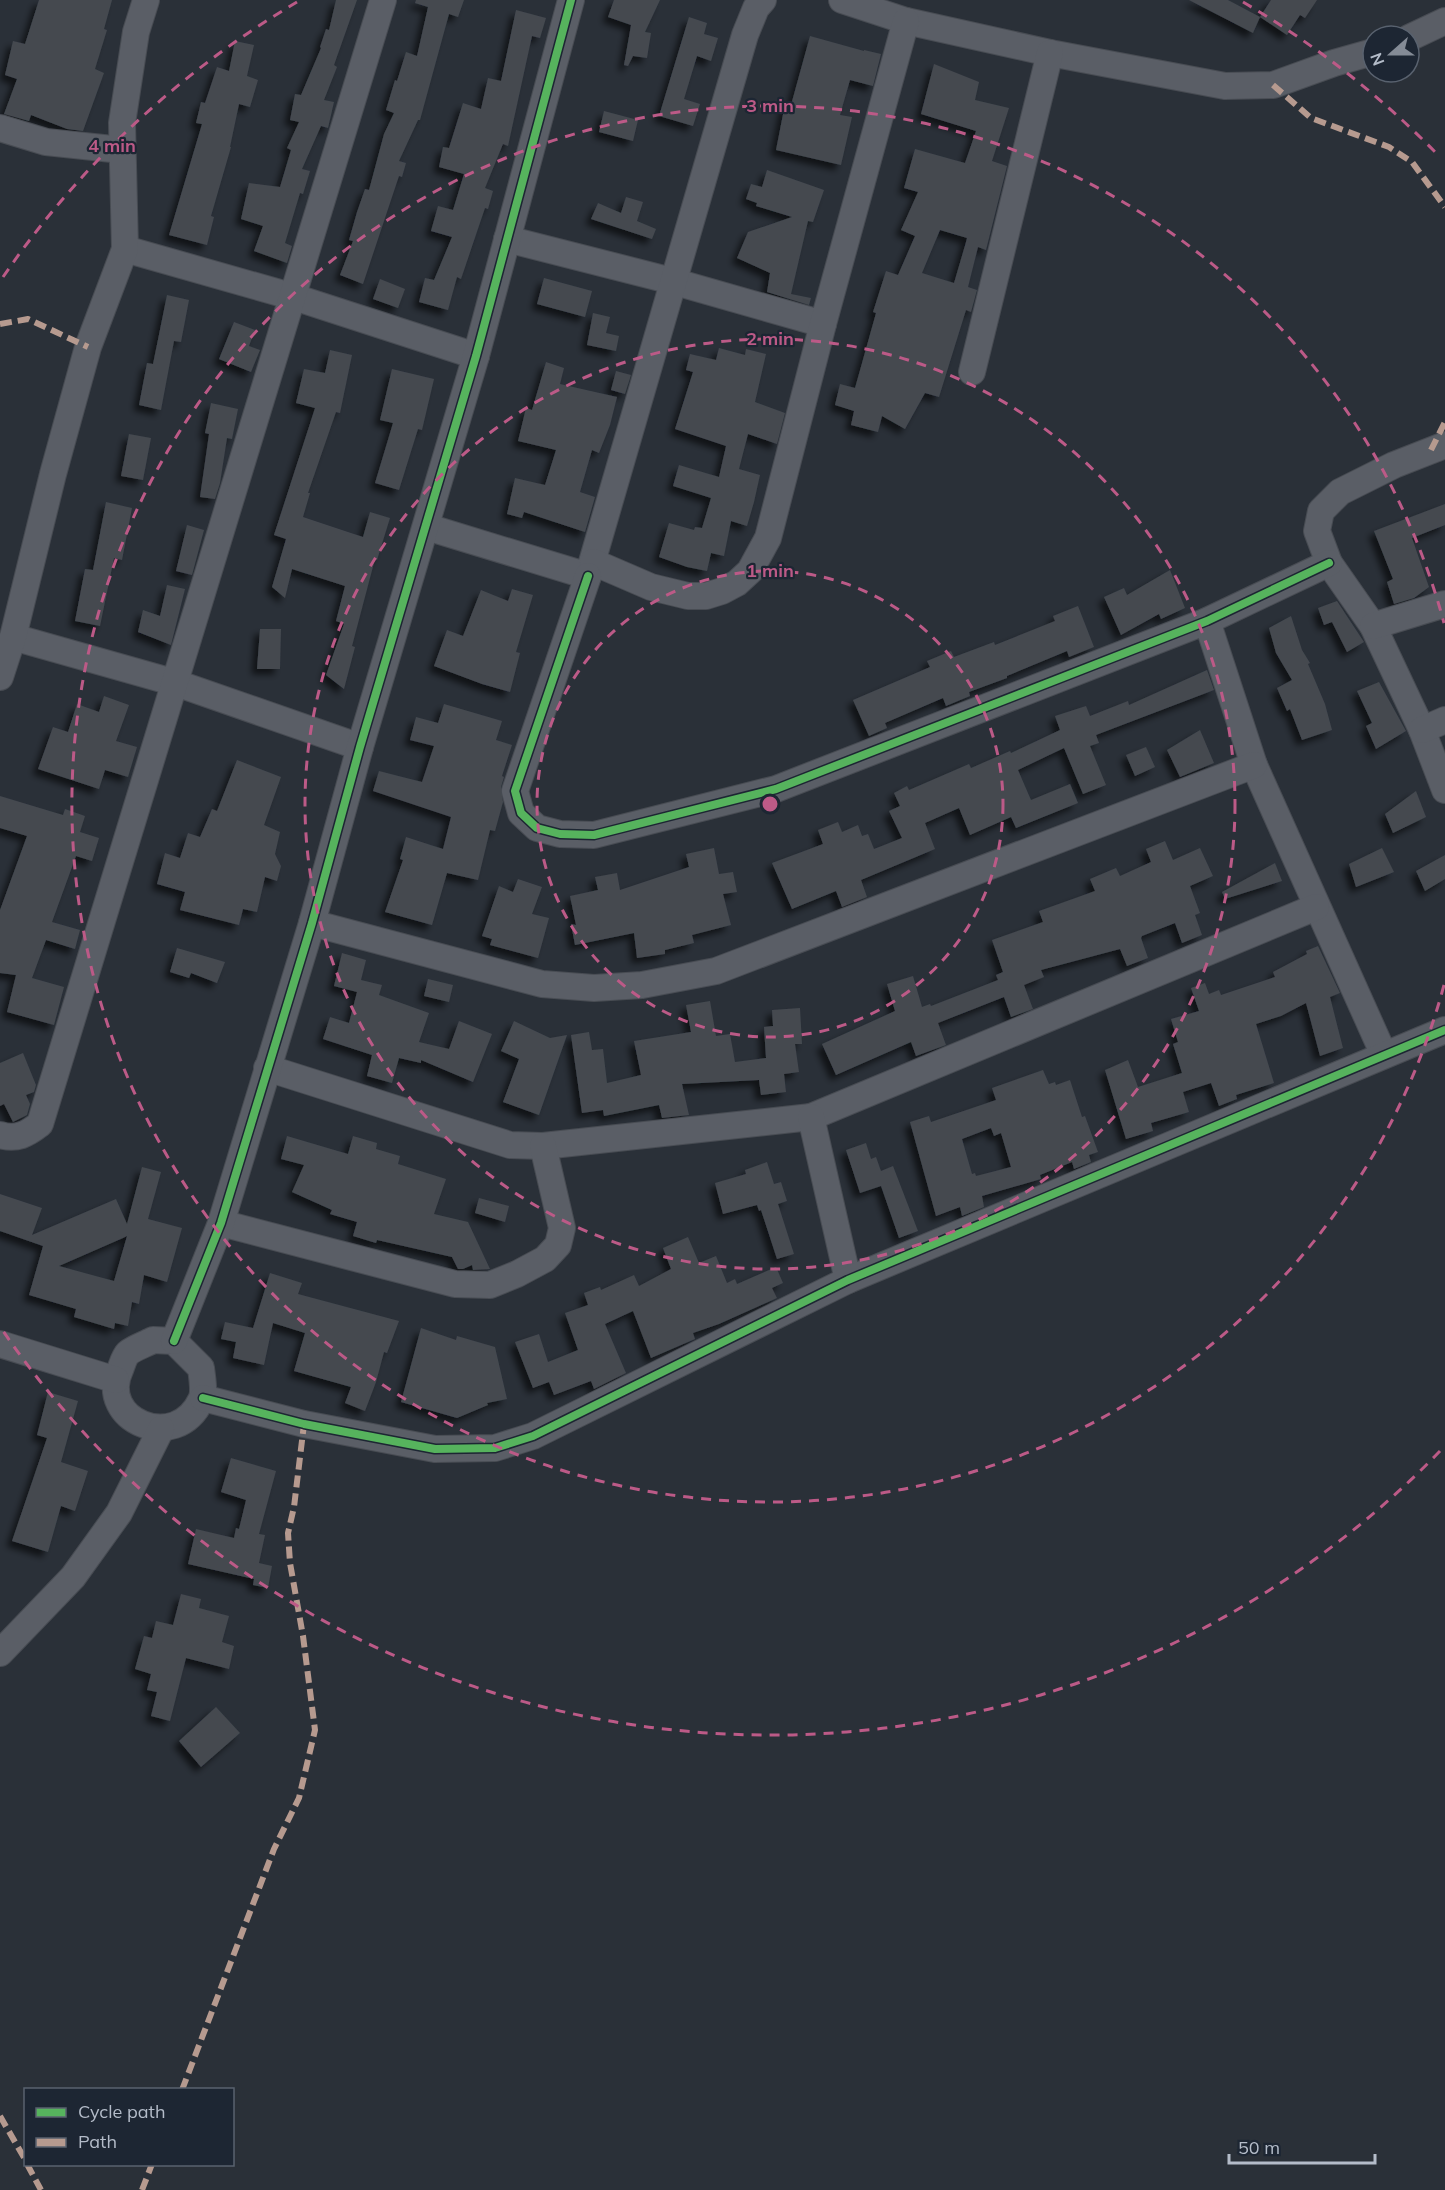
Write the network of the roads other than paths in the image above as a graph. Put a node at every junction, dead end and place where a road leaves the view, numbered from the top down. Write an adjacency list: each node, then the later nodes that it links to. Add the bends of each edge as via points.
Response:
1 (146, 0): 12 (street, via 136,32 122,123)
2 (383, 0): 16 (street)
3 (571, 0): 13 (street)
4 (763, 0): 15 (street, via 745,35)
5 (842, 0): 6 (street)
6 (906, 21): 9 (street); 17 (street)
7 (1445, 21): 8 (street)
8 (1421, 32)
9 (1050, 53): 10 (street, via 1225,86 1273,85); 19 (street)
10 (1361, 55)
11 (0, 128): 12 (street, via 46,142)
12 (122, 150): 14 (street)
13 (507, 239): 15 (street); 18 (street)
14 (126, 249): 16 (street); 27 (street, via 88,346)
15 (672, 281): 17 (street); 23 (street)
16 (294, 297): 18 (street); 29 (street)
17 (823, 324): 23 (street, via 768,538 750,571 722,591 688,596)
18 (476, 356): 21 (street)
19 (972, 372)
20 (1445, 445): 22 (street, via 1340,492 1321,511 1317,531)
21 (427, 527): 23 (street); 32 (street)
22 (1329, 563): 25 (street); 26 (street)
23 (590, 569): 25 (street, via 514,791 521,813 537,828 560,834 594,835 776,789)
24 (1445, 604): 26 (street)
25 (1208, 621): 33 (street)
26 (1373, 626): 31 (street)
27 (13, 637): 28 (street); 29 (street)
28 (0, 677)
29 (176, 683): 32 (street); 41 (street, via 40,1124 26,1136)
30 (1445, 720): 31 (street)
31 (1422, 730): 34 (street)
32 (360, 747): 36 (street)
33 (1254, 765): 35 (street); 36 (street, via 726,968 642,985 594,988 542,984)
34 (1445, 790)
35 (1316, 908): 38 (street); 40 (street)
36 (312, 923): 39 (street)
37 (1445, 1030): 38 (street)
38 (1384, 1055): 44 (street)
39 (267, 1068): 42 (street, via 510,1146); 43 (street)
40 (811, 1117): 42 (street); 44 (street)
41 (0, 1136)
42 (543, 1146): 43 (street, via 562,1227 558,1245 545,1259 490,1285 455,1284)
43 (221, 1223): 45 (street)
44 (848, 1280): 48 (street, via 533,1436 495,1448 435,1449 304,1424)
45 (174, 1341): 47 (street, via 153,1340 127,1354); 48 (street, via 201,1368)
46 (0, 1344): 47 (street)
47 (116, 1380): 49 (street, via 120,1405 137,1423)
48 (203, 1398): 49 (street, via 187,1421)
49 (161, 1430): 50 (street, via 119,1512 80,1568)
50 (2, 1648)

